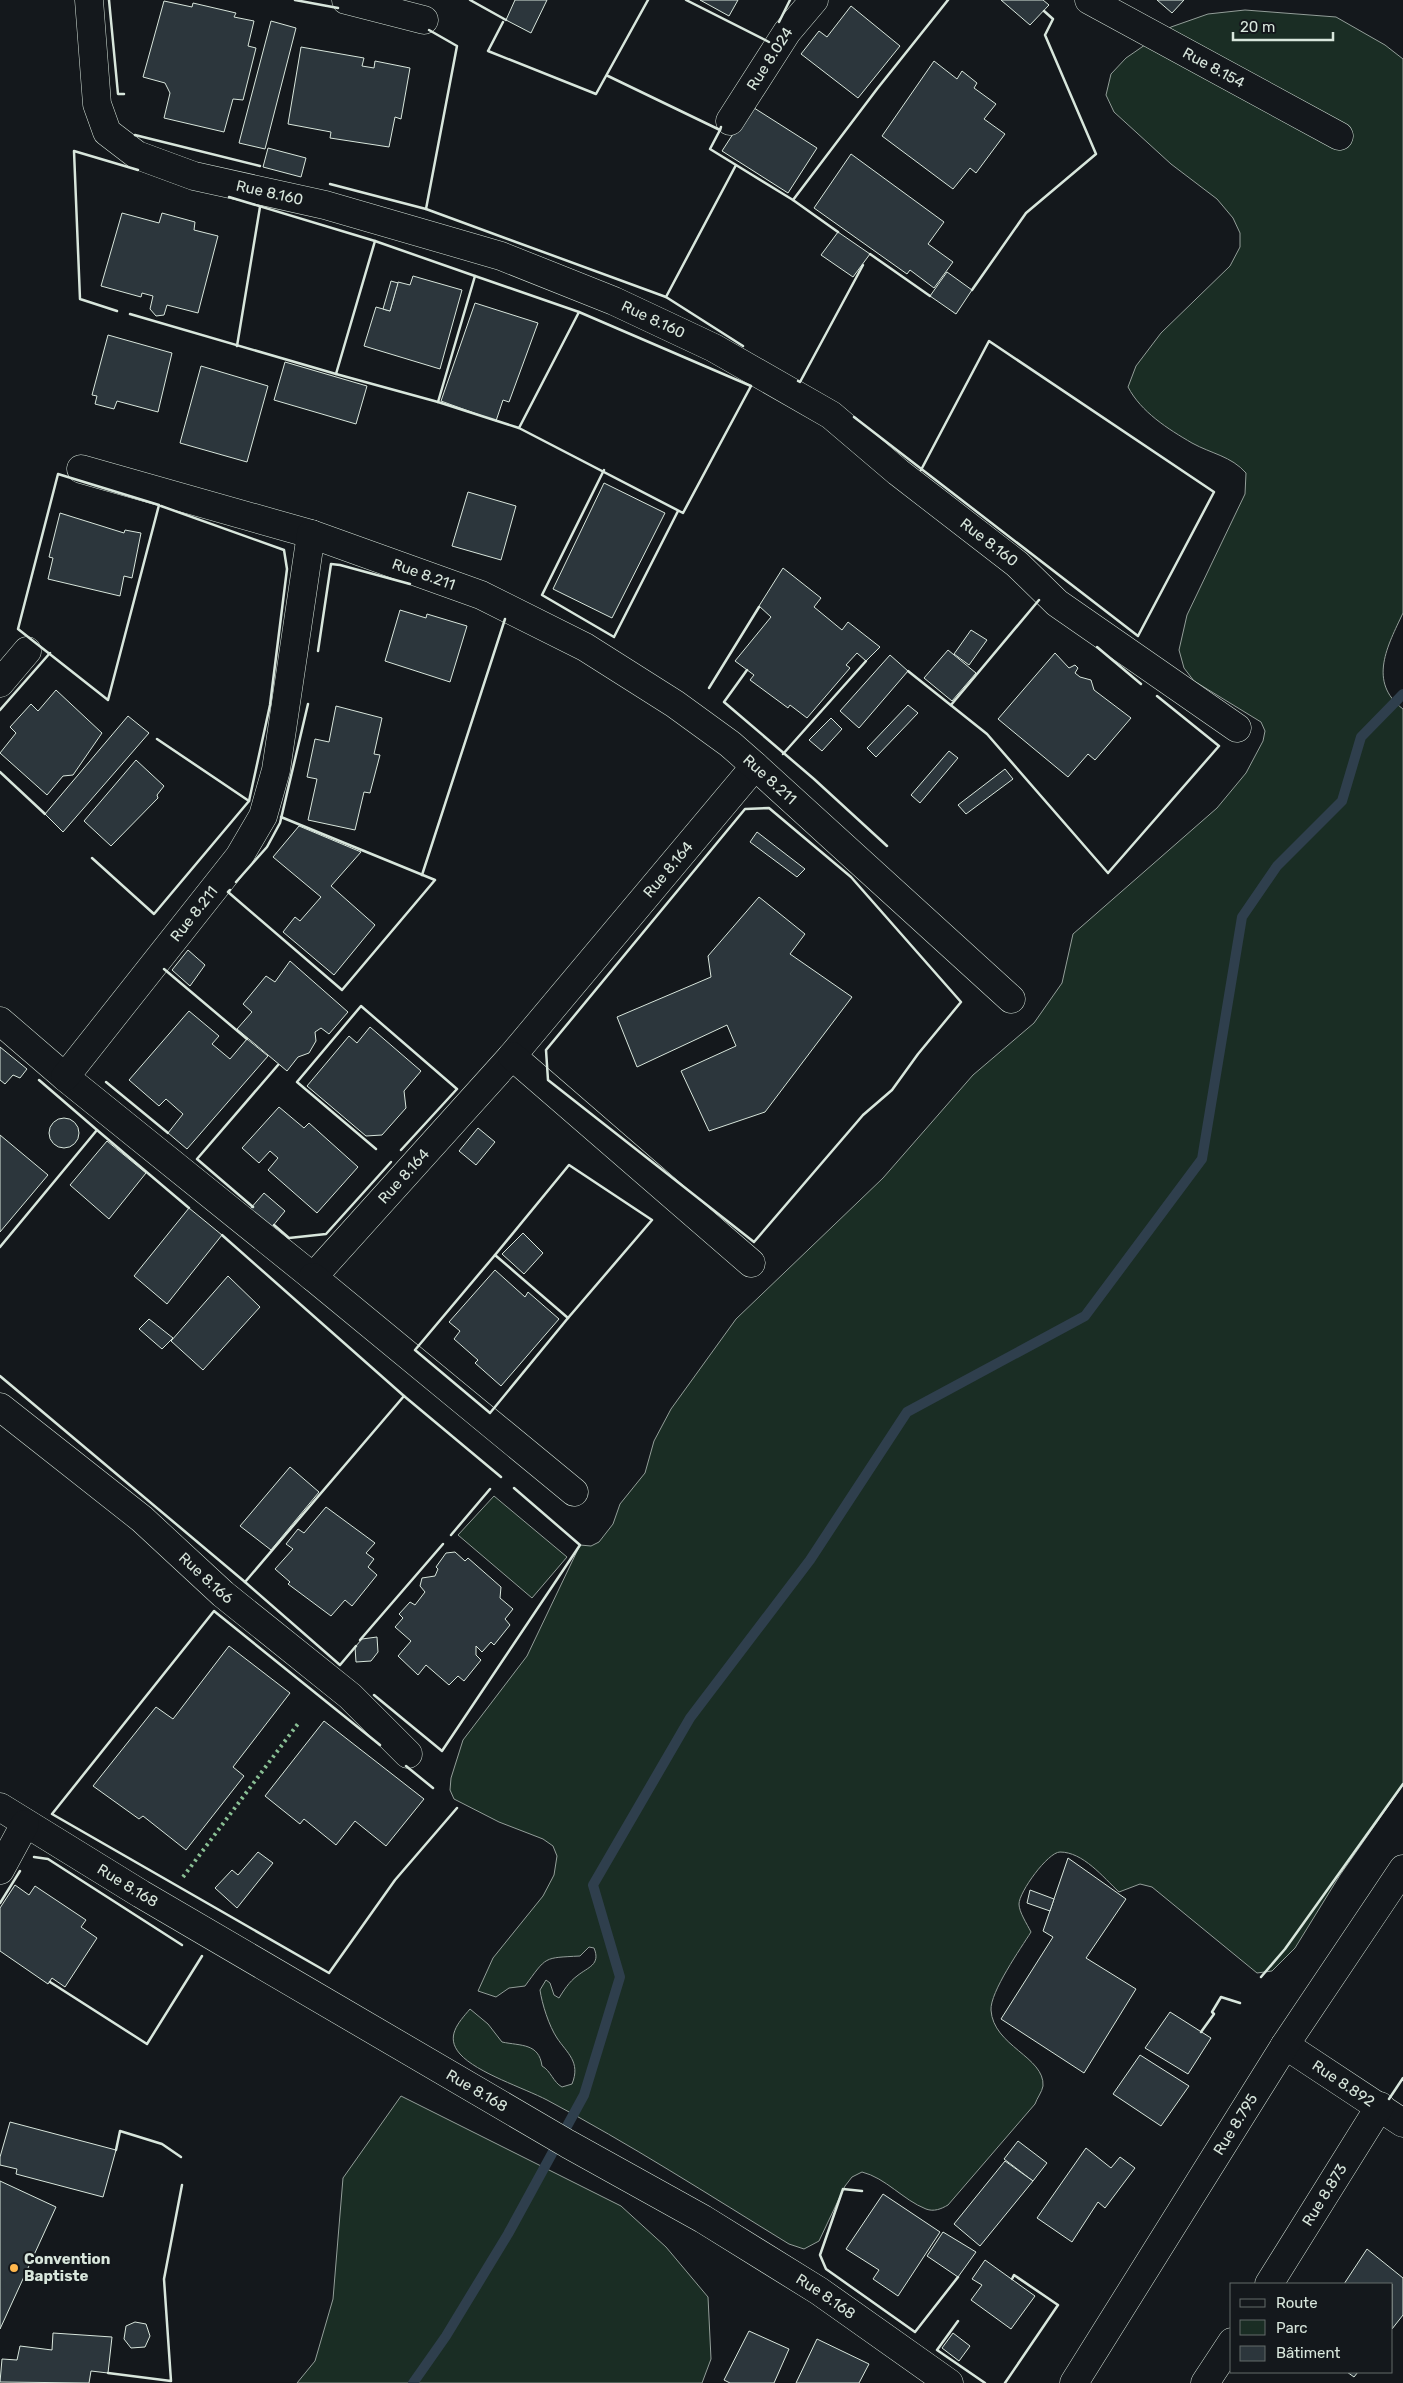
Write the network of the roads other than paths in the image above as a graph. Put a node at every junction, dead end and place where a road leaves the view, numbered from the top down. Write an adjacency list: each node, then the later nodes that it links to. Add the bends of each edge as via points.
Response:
1 (89, 0): 12 (main road, Rue 8.160, via 97,104 107,132 137,155 194,176 325,205 501,256 614,301 714,348 831,414 898,472 1017,564 1057,604)
2 (346, 0): 5 (main road)
3 (814, 0): 6 (main road, Rue 8.024, via 788,32)
4 (1089, 0): 7 (main road, Rue 8.154)
5 (424, 20)
6 (730, 121)
7 (1339, 136)
8 (81, 469): 9 (main road)
9 (311, 534): 13 (main road, Rue 8.211, via 481,595 585,647 675,704); 17 (main road, Rue 8.211, via 276,770 263,816 239,857)
10 (27, 651): 11 (main road)
11 (0, 683)
12 (1237, 728)
13 (755, 766): 14 (main road, Rue 8.211); 16 (main road, Rue 8.164)
14 (1011, 1000)
15 (0, 1021): 17 (main road)
16 (512, 1056): 18 (main road); 19 (main road, Rue 8.164)
17 (65, 1077): 19 (main road)
18 (751, 1263)
19 (313, 1277): 21 (main road)
20 (0, 1407): 22 (main road, Rue 8.166, via 142,1519 223,1594 350,1696)
21 (574, 1492)
22 (408, 1754)
23 (0, 1807): 24 (main road, Rue 8.168)
24 (25, 1824): 26 (main road); 32 (main road, Rue 8.168, via 534,2124 703,2219 818,2291)
25 (1403, 1869): 27 (main road, Rue 8.795)
26 (0, 1870)
27 (1285, 2044): 28 (main road, Rue 8.892); 33 (main road, Rue 8.795)
28 (1380, 2106): 29 (main road, Rue 8.892); 30 (main road, Rue 8.873)
29 (1403, 2123)
30 (1270, 2283)
31 (1230, 2345): 34 (main road)
32 (949, 2383)
33 (1074, 2383)
34 (1205, 2383)

